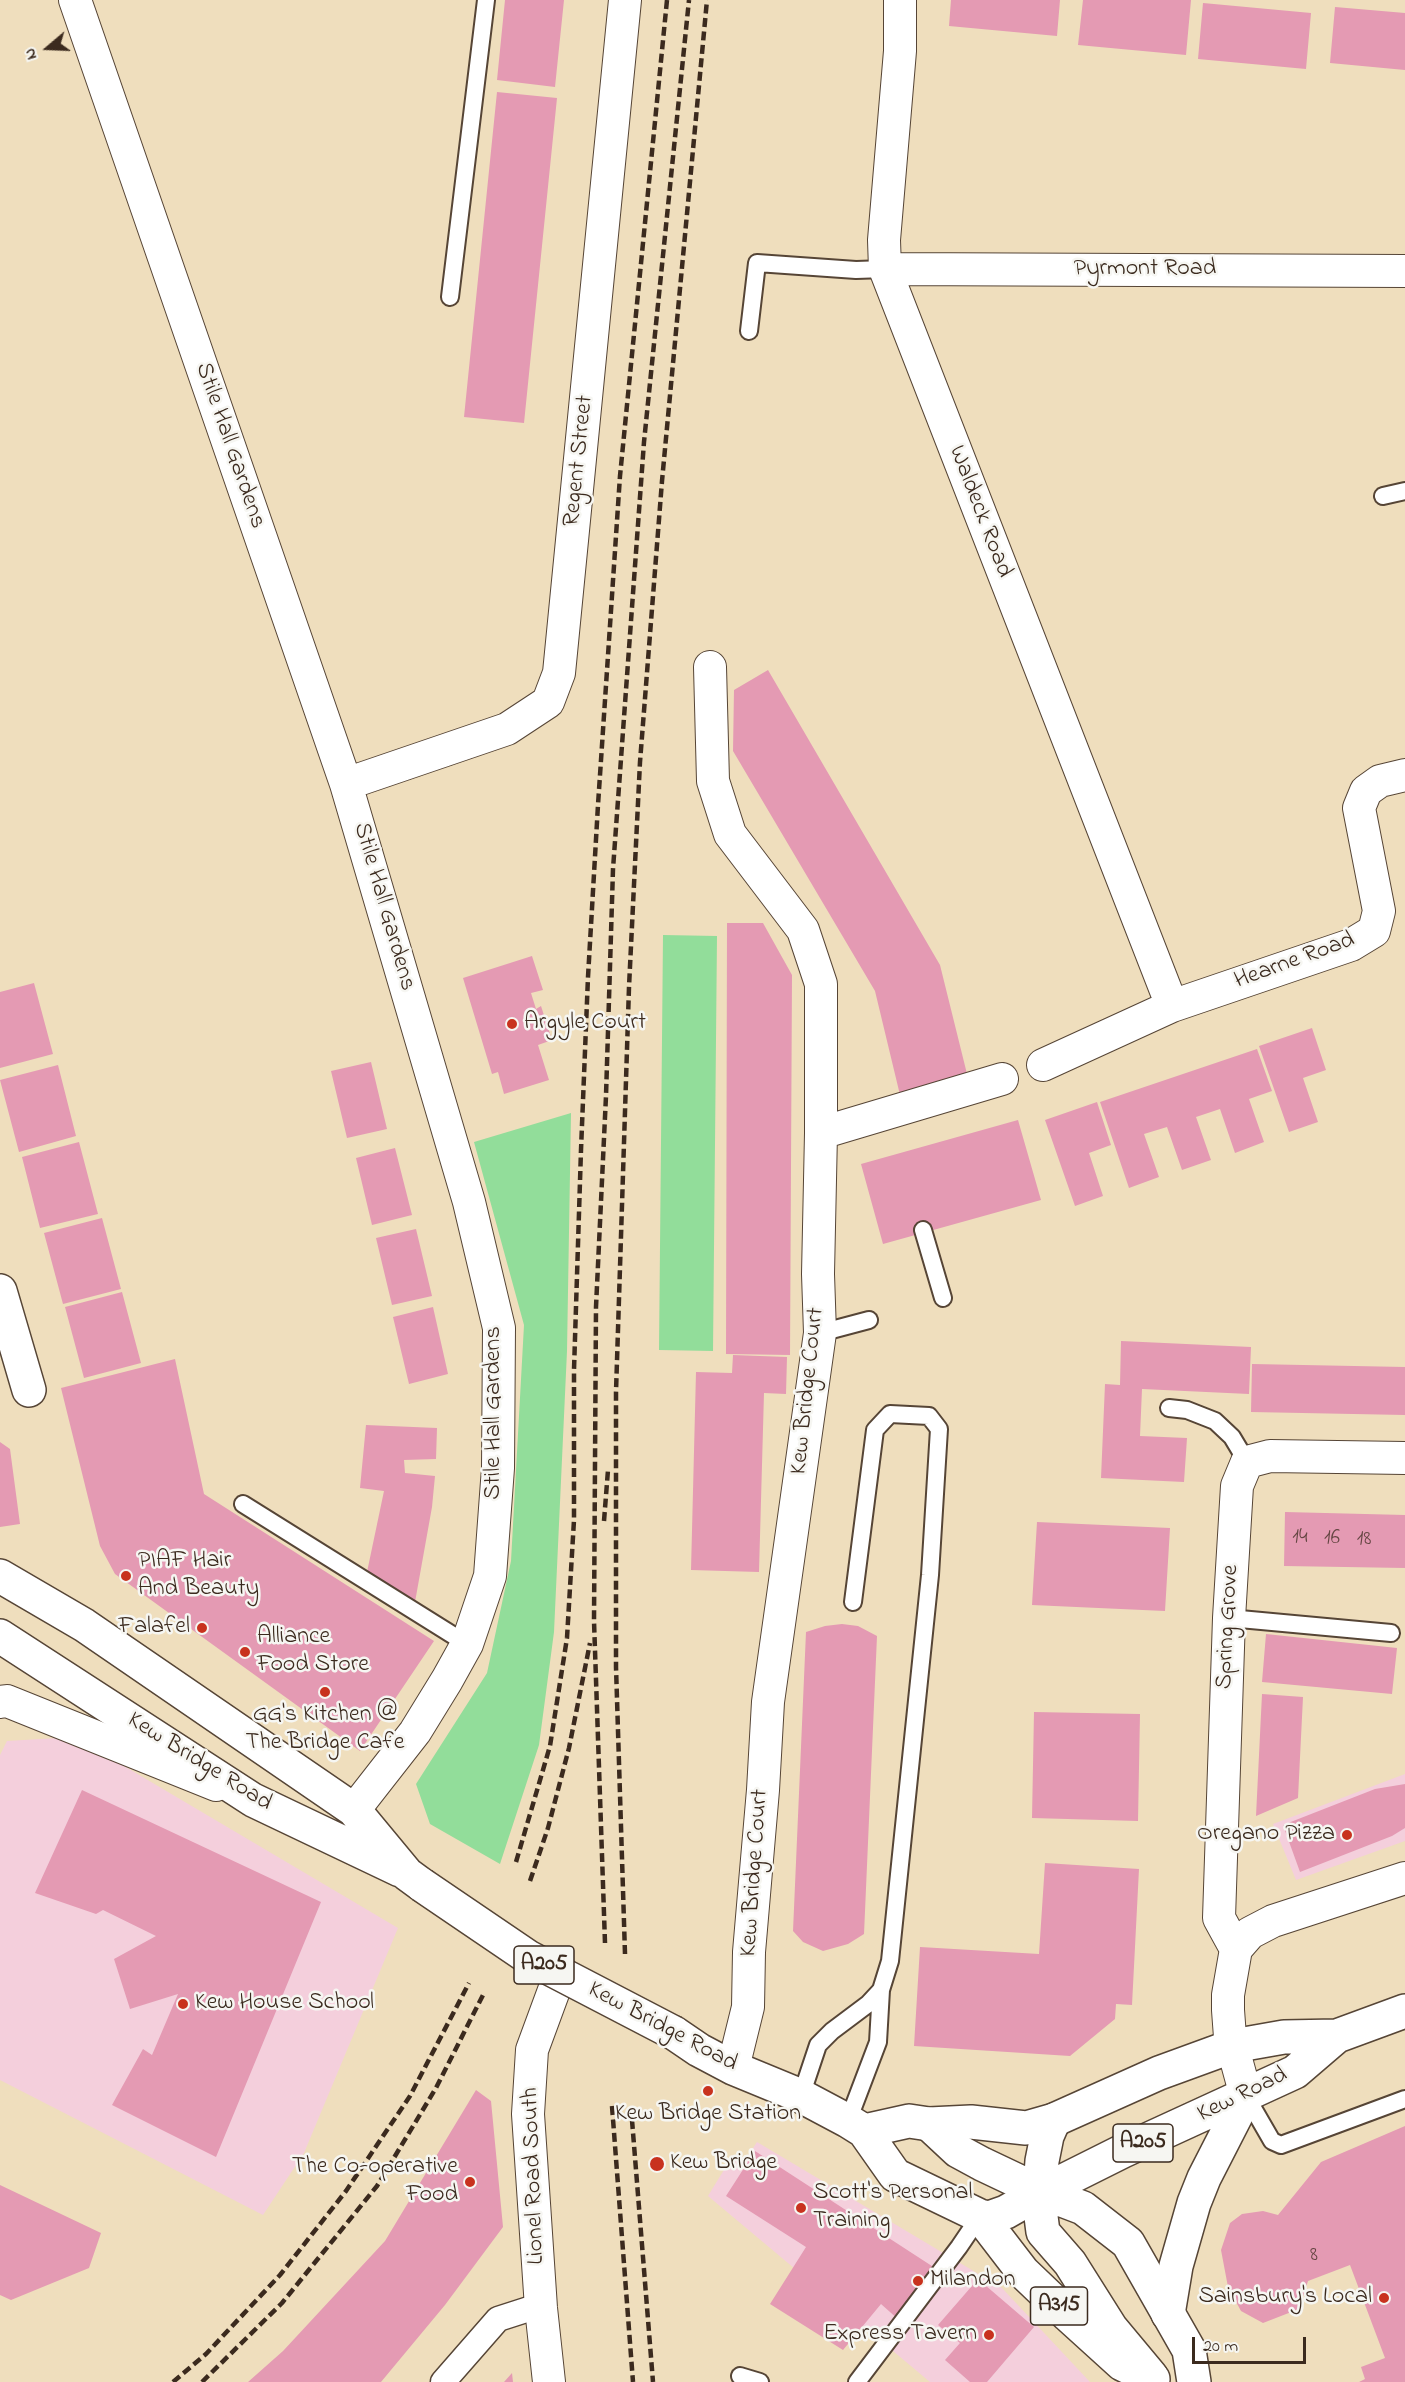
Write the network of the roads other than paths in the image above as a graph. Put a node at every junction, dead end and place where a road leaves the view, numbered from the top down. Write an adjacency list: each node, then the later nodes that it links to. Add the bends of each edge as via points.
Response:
1 (75, 0): 13 (street, Stile Hall Gardens)
2 (486, 0): 7 (lane)
3 (625, 0): 13 (street, Regent Street, via 560,673 548,702 507,729)
4 (900, 0): 5 (street, Waldeck Road)
5 (885, 269): 6 (street, Pyrmont Road); 8 (lane, via 757,263); 14 (street, Waldeck Road)
6 (1405, 271)
7 (450, 297)
8 (749, 331)
9 (1405, 491): 10 (lane)
10 (1383, 496)
11 (710, 667): 17 (street, Kew Bridge Court, via 713,781 730,834 803,930 821,984)
12 (1405, 775): 14 (street, Hearne Road, via 1380,782 1366,791 1359,808 1379,911 1374,932 1351,945)
13 (346, 784): 33 (street, Stile Hall Gardens, via 470,1202 499,1328 498,1468 490,1576)
14 (1172, 1005): 15 (street, Hearne Road)
15 (1043, 1065)
16 (1002, 1079): 17 (street)
17 (821, 1133): 22 (street, Kew Bridge Court)
18 (923, 1230): 20 (lane)
19 (1, 1296): 23 (main road)
20 (943, 1298)
21 (869, 1320): 22 (lane)
22 (820, 1334): 45 (street, Kew Bridge Court, via 768,1702 748,2007)
23 (29, 1390)
24 (1169, 1408): 26 (lane, via 1215,1421 1232,1437)
25 (1405, 1458): 26 (street, via 1269,1456)
26 (1247, 1462): 30 (street, Spring Grove, via 1237,1486)
27 (243, 1504): 33 (lane)
28 (0, 1576): 35 (main road, Kew Bridge Road / A205)
29 (853, 1602): 41 (lane, via 875,1430 890,1414 929,1416 939,1429 930,1575 890,1961)
30 (1229, 1618): 31 (lane); 39 (street, Spring Grove, via 1219,1918)
31 (1390, 1633)
32 (0, 1636): 36 (main road, Kew Bridge Road / A205)
33 (467, 1644): 35 (street, Stile Hall Gardens, via 415,1732)
34 (0, 1702): 36 (street, via 7,1701)
35 (364, 1797): 38 (main road, Kew Bridge Road / A205)
36 (253, 1800): 38 (main road, Kew Bridge Road / A205)
37 (1405, 1878): 39 (street, via 1273,1921 1250,1933)
38 (414, 1879): 40 (main road, Kew Bridge Road / A205, bridge, via 528,1957)
39 (1236, 1949): 44 (street, via 1228,1995)
40 (560, 1974): 45 (main road, Kew Bridge Road / A205, bridge); 54 (street, Lionel Road South, via 532,2050 528,2114)
41 (881, 1990): 46 (lane, via 818,2045); 51 (lane, via 878,2042)
42 (1405, 2011): 43 (main road, Kew Road / A205)
43 (1337, 2036): 44 (main road, Kew Road / A205, via 1284,2037); 47 (main road, Kew Road / A205, via 1295,2072)
44 (1233, 2046): 47 (street); 49 (main road, Kew Road / A205, via 1159,2073)
45 (734, 2068): 46 (main road, Kew Bridge Road / A205)
46 (801, 2096): 51 (main road, Kew Bridge Road / A205)
47 (1246, 2096): 48 (lane, via 1272,2141 1281,2145); 52 (main road, Kew Road / A205); 55 (main road, via 1194,2203 1176,2266)
48 (1405, 2099)
49 (1054, 2120): 50 (main road, A205, via 1026,2128 971,2122); 52 (main road, A315, via 1044,2147)
50 (928, 2124): 51 (main road, A205, via 909,2121); 52 (main road, via 958,2151)
51 (856, 2126): 53 (main road, Kew Bridge Road / A205, via 895,2175)
52 (1041, 2192): 53 (main road, Kew Road / A205, via 1006,2212 989,2218); 55 (main road, via 1083,2208 1128,2243); 57 (main road, A315, via 1043,2232 1070,2263 1110,2328)
53 (980, 2216): 57 (main road, A315, via 1023,2272 1068,2314 1122,2364); 61 (lane)
54 (541, 2308): 58 (street, via 498,2319); 59 (street, Lionel Road South)
55 (1168, 2314): 62 (main road, via 1189,2350)
56 (741, 2376): 60 (lane)
57 (1157, 2380)
58 (443, 2382)
59 (549, 2382)
60 (760, 2382)
61 (857, 2382)
62 (1194, 2382)

